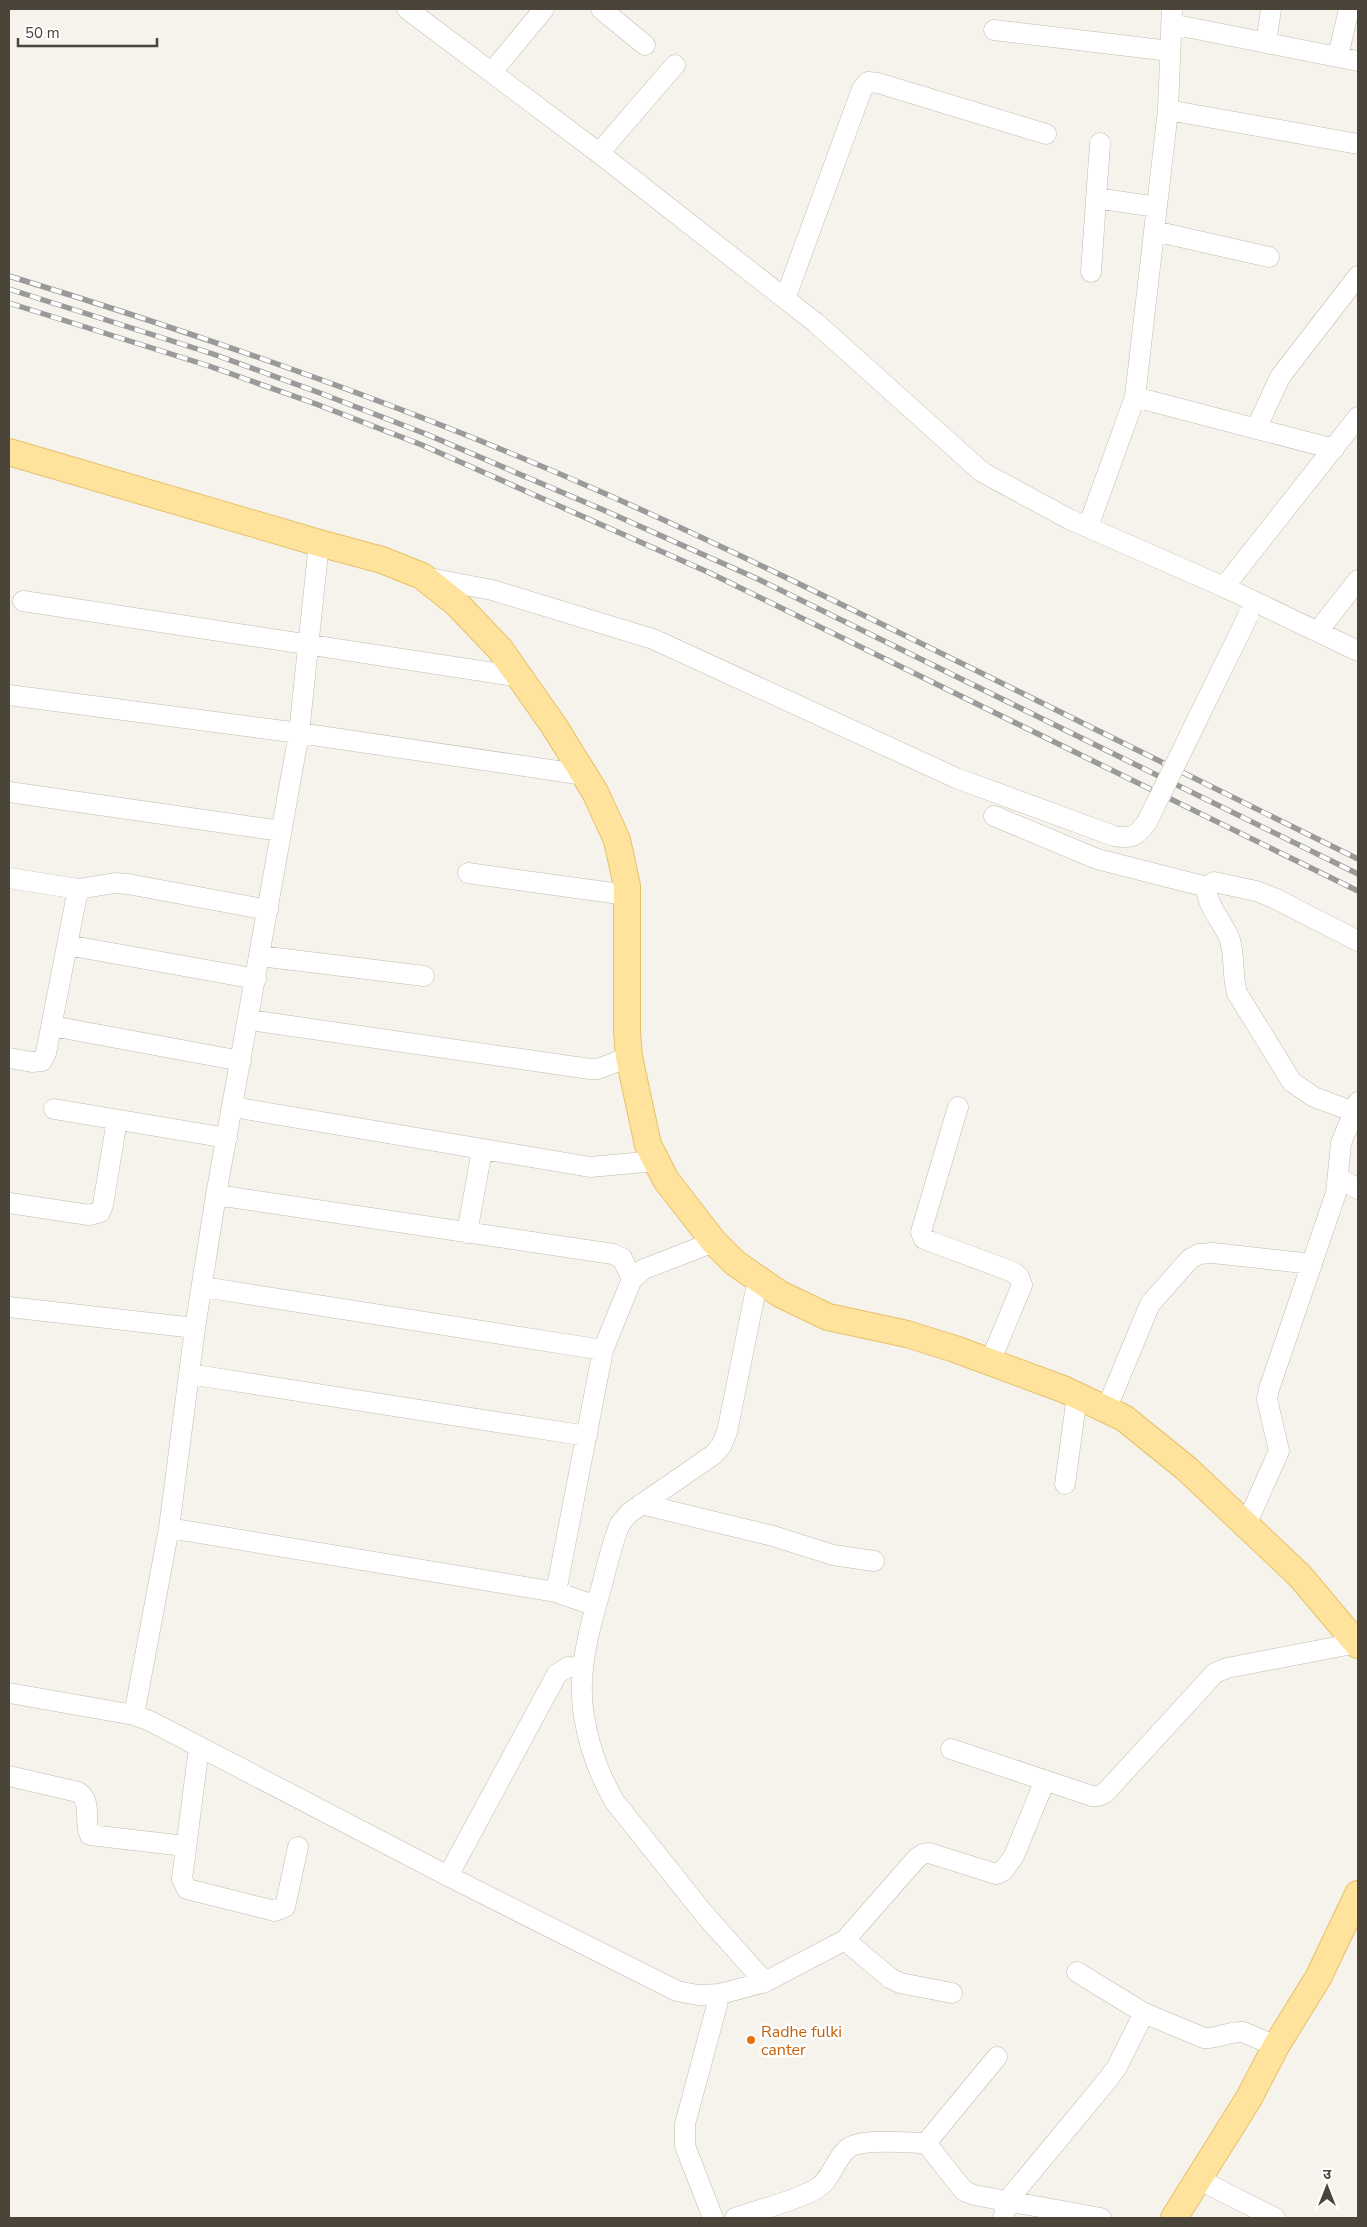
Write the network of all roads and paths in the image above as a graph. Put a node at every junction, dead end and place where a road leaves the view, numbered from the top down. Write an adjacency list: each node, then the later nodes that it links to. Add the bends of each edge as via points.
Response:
1 (407, 9): 6 (street)
2 (544, 9): 15 (street)
3 (601, 9): 10 (street)
4 (1271, 9): 9 (street)
5 (1349, 9): 12 (street)
6 (428, 15): 15 (street)
7 (1172, 17): 9 (street); 11 (street)
8 (994, 30): 11 (street)
9 (1266, 42): 12 (street)
10 (645, 45)
11 (1170, 51): 16 (street)
12 (1338, 56): 13 (street)
13 (1358, 61)
14 (675, 65): 20 (street)
15 (492, 72): 20 (street)
16 (1168, 110): 19 (street); 22 (street)
17 (1046, 134): 27 (street, via 868,82 862,89)
18 (1100, 144): 21 (street)
19 (1358, 144)
20 (599, 153): 27 (street)
21 (1096, 198): 22 (street); 25 (street)
22 (1157, 207): 23 (street)
23 (1154, 231): 24 (street); 28 (street)
24 (1269, 257)
25 (1091, 272)
26 (1358, 276): 30 (street, via 1280,377)
27 (785, 299): 33 (street, via 982,472)
28 (1135, 397): 30 (street); 33 (street)
29 (1358, 417): 31 (street)
30 (1256, 429): 31 (street)
31 (1334, 450): 37 (street)
32 (9, 452): 34 (main road)
33 (1088, 527): 37 (street)
34 (319, 543): 35 (main road, via 382,560); 41 (street)
35 (422, 576): 39 (street, bridge, via 499,592 653,639 945,773 1114,836 1128,838 1139,833 1147,822); 43 (main road, via 456,603 500,649)
36 (1358, 580): 40 (street)
37 (1224, 587): 39 (street)
38 (24, 601): 41 (street)
39 (1250, 609): 40 (street)
40 (1318, 632): 42 (street)
41 (308, 644): 43 (street); 45 (street)
42 (1358, 651)
43 (520, 677): 46 (main road)
44 (9, 695): 45 (street)
45 (299, 733): 46 (street); 49 (street)
46 (585, 775): 54 (main road, via 617,840)
47 (9, 792): 49 (street)
48 (994, 816): 52 (street, via 1097,859)
49 (282, 831): 55 (street)
50 (468, 873): 54 (street)
51 (9, 878): 53 (street)
52 (1207, 887): 56 (street, via 1214,882 1256,891); 68 (street, via 1208,897 1230,939 1237,993 1292,1082 1314,1097)
53 (78, 889): 55 (street, via 115,882); 57 (street)
54 (627, 895): 63 (main road)
55 (268, 910): 58 (street)
56 (1358, 942)
57 (67, 945): 60 (street); 62 (street)
58 (260, 956): 59 (street); 60 (street)
59 (424, 976)
60 (256, 980): 61 (street)
61 (249, 1020): 63 (street, via 590,1069); 65 (street)
62 (52, 1026): 64 (street, via 42,1061); 65 (street)
63 (629, 1057): 73 (main road, via 648,1145)
64 (9, 1058)
65 (241, 1061): 66 (street)
66 (233, 1106): 71 (street); 72 (street)
67 (958, 1107): 87 (street, via 921,1232 924,1239 1019,1276 1022,1285)
68 (1356, 1107): 74 (street, via 1341,1143)
69 (54, 1109): 70 (street)
70 (117, 1120): 71 (street); 77 (street, via 100,1212 89,1215)
71 (227, 1138): 76 (street)
72 (482, 1150): 73 (street, via 590,1167); 78 (street)
73 (656, 1161): 79 (main road, via 666,1180)
74 (1339, 1178): 75 (street); 80 (street)
75 (1358, 1189)
76 (216, 1195): 78 (street); 83 (street)
77 (9, 1203)
78 (467, 1233): 81 (street, via 613,1254 622,1258)
79 (714, 1242): 81 (street, via 644,1269); 82 (main road, via 735,1263)
80 (1312, 1264): 90 (street, via 1213,1253 1199,1254 1190,1259 1150,1304); 94 (street, via 1267,1399 1279,1452)
81 (632, 1279): 86 (street)
82 (758, 1279): 87 (main road, via 780,1294 828,1317 907,1334); 93 (street, via 722,1446)
83 (203, 1287): 85 (street); 86 (street)
84 (9, 1307): 85 (street)
85 (195, 1328): 88 (street)
86 (603, 1350): 91 (street)
87 (990, 1362): 89 (main road)
88 (189, 1374): 91 (street); 95 (street)
89 (1077, 1396): 90 (main road); 92 (street)
90 (1106, 1410): 94 (main road, via 1124,1418 1187,1469)
91 (587, 1436): 97 (street)
92 (1065, 1484)
93 (641, 1504): 96 (street, via 773,1536 833,1555); 98 (street, via 620,1524)
94 (1246, 1525): 99 (main road, via 1300,1576)
95 (169, 1528): 97 (street); 102 (street)
96 (874, 1561)
97 (556, 1592): 98 (street)
98 (596, 1606): 100 (street)
99 (1358, 1644): 106 (street, via 1214,1673 1105,1793 1098,1796)
100 (583, 1668): 109 (street, via 568,1667 557,1674); 113 (street, via 583,1704 593,1758 614,1802 704,1915)
101 (9, 1693): 102 (street)
102 (134, 1715): 103 (street)
103 (199, 1747): 107 (street); 109 (street)
104 (951, 1749): 106 (street)
105 (9, 1776): 107 (street, via 84,1796 90,1835)
106 (1045, 1780): 111 (street, via 1014,1856 1004,1871 996,1874 929,1853 923,1854)
107 (185, 1846): 108 (street, via 182,1879 188,1888 275,1911 285,1907)
108 (298, 1847)
109 (448, 1876): 115 (street, via 677,1991 698,1995)
110 (1358, 1894): 117 (main road, via 1318,1978)
111 (844, 1940): 113 (street); 114 (street, via 900,1983)
112 (1077, 1972): 116 (street)
113 (765, 1982): 115 (street)
114 (952, 1993)
115 (720, 1994): 122 (street, via 684,2135 685,2146)
116 (1144, 2013): 117 (street, via 1204,2038 1237,2032); 121 (street, via 1117,2067)
117 (1276, 2046): 120 (main road, via 1249,2098)
118 (997, 2057): 119 (street)
119 (926, 2143): 121 (street, via 964,2191); 123 (street, via 854,2144 846,2149 828,2179 814,2190)
120 (1198, 2180): 125 (main road); 126 (street)
121 (1005, 2209): 124 (street)
122 (713, 2218)
123 (735, 2218)
124 (1100, 2218)
125 (1174, 2218)
126 (1275, 2218)

